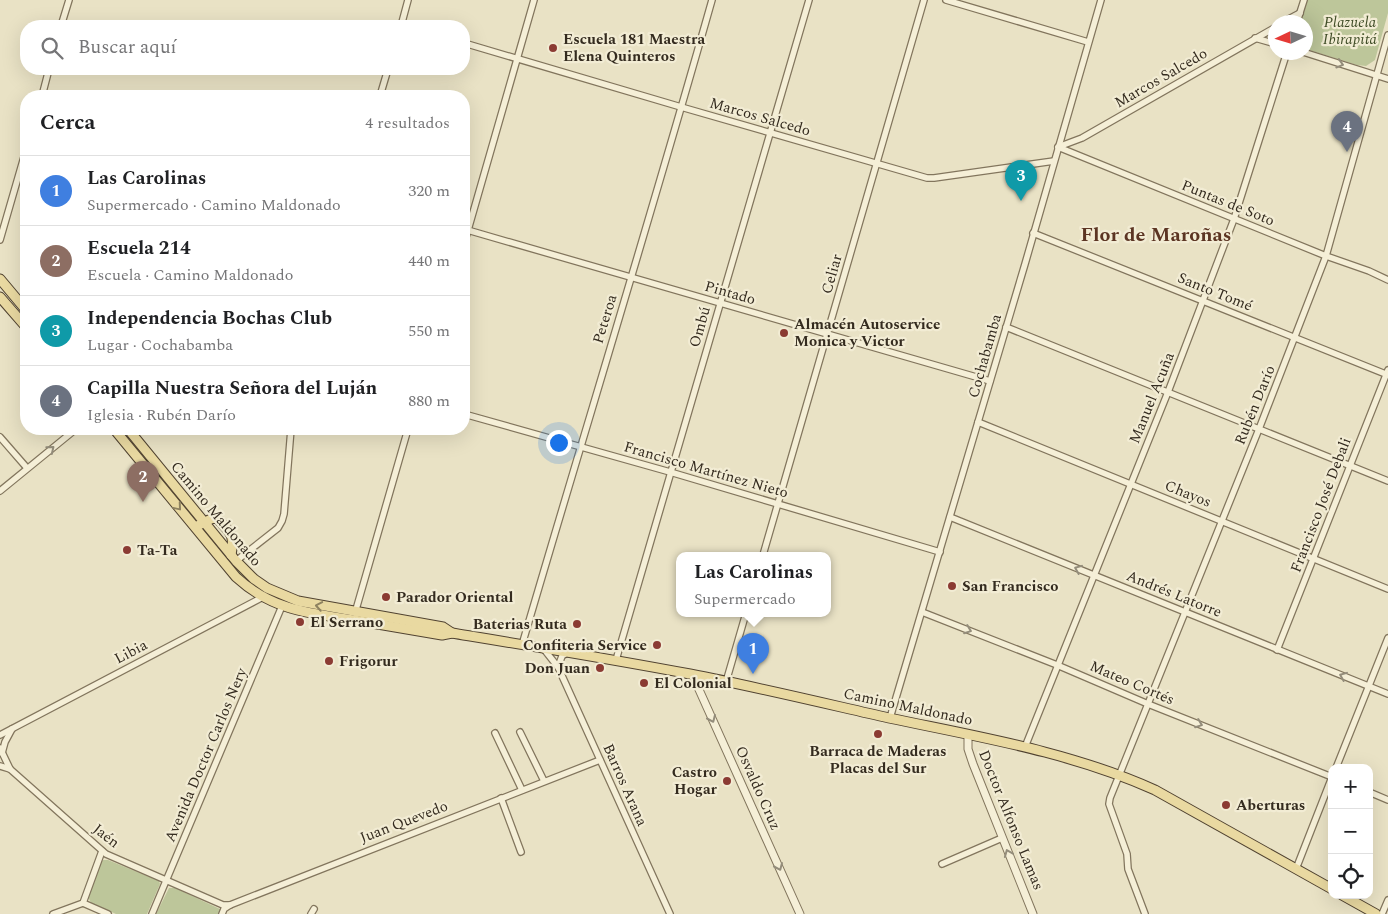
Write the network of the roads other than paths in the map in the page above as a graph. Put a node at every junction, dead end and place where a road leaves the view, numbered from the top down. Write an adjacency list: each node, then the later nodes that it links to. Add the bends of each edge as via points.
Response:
1 (69, 0): 12 (street)
2 (408, 0): 13 (street)
3 (534, 0): 21 (street)
4 (712, 0): 29 (street, Peteroa)
5 (810, 0): 30 (street, Ombú)
6 (924, 0): 33 (street, Celiar)
7 (946, 0): 17 (street)
8 (1101, 0): 17 (street, Cochabamba)
9 (1304, 0): 10 (street)
10 (1300, 13): 11 (street)
11 (1296, 15)
12 (63, 20)
13 (402, 20)
14 (1268, 31): 16 (street, Marcos Salcedo)
15 (1388, 34): 23 (street, Rubén Darío)
16 (1255, 38): 18 (street); 31 (street, Marcos Salcedo, via 1082,138)
17 (1088, 42): 31 (street, Cochabamba)
18 (1268, 42)
19 (470, 45): 21 (street, Marcos Salcedo)
20 (1313, 55): 23 (street, one-way to 23)
21 (517, 58): 29 (street, Marcos Salcedo); 35 (street)
22 (1284, 60): 36 (street, Manuel Acuña)
23 (1376, 74): 26 (street); 40 (street, Rubén Darío)
24 (48, 75): 27 (street)
25 (386, 75): 28 (street)
26 (1388, 79)
27 (44, 90)
28 (382, 90)
29 (682, 107): 30 (street, Marcos Salcedo); 41 (street, Peteroa)
30 (770, 133): 33 (street, Marcos Salcedo); 47 (street, Ombú)
31 (1058, 147): 32 (street, Cochabamba); 36 (street, Puntas de Soto)
32 (1054, 161): 33 (street, Marcos Salcedo, via 934,178); 38 (street, Cochabamba)
33 (877, 163): 50 (street, Celiar)
34 (20, 171): 39 (street)
35 (470, 217)
36 (1234, 219): 40 (street, Puntas de Soto); 45 (street, Manuel Acuña)
37 (470, 231): 41 (street, Pintado)
38 (1033, 233): 45 (street, Santo Tomé); 49 (street, Cochabamba)
39 (0, 240)
40 (1326, 256): 43 (street, Puntas de Soto); 51 (street, Rubén Darío)
41 (630, 277): 47 (street, Pintado); 64 (street, Peteroa)
42 (0, 279): 46 (main road)
43 (1388, 280)
44 (0, 297): 48 (main road)
45 (1203, 301): 51 (street, Santo Tomé); 54 (street, Manuel Acuña)
46 (20, 303)
47 (720, 303): 50 (street, Pintado); 67 (street, Ombú)
48 (20, 320)
49 (1006, 327): 53 (street, Cochabamba); 54 (street)
50 (827, 334): 53 (street, Pintado); 71 (street, Celiar)
51 (1295, 338): 52 (street, Santo Tomé); 57 (street, Rubén Darío)
52 (1387, 373): 65 (street, Francisco José Debali)
53 (990, 381): 56 (street, Cochabamba)
54 (1168, 392): 57 (street); 69 (street, Manuel Acuña)
55 (470, 416): 64 (street, Francisco Martínez Nieto)
56 (978, 422): 69 (street, Chayos); 72 (street, Cochabamba)
57 (1259, 429): 65 (street); 73 (street, Rubén Darío)
58 (68, 435): 66 (street, one-way to 58)
59 (119, 435): 74 (main road, Camino Maldonado, one-way to 74)
60 (132, 435): 74 (main road, Camino Maldonado)
61 (291, 435): 77 (street, via 282,521 278,528)
62 (406, 435): 85 (street)
63 (0, 437): 66 (street)
64 (580, 447): 67 (street, Francisco Martínez Nieto); 88 (street, Peteroa)
65 (1350, 466): 68 (street); 78 (street, Francisco José Debali)
66 (27, 468): 70 (street)
67 (670, 472): 71 (street, Francisco Martínez Nieto); 92 (street, Ombú)
68 (1388, 481)
69 (1130, 484): 73 (street, Chayos); 79 (street, Manuel Acuña)
70 (0, 491)
71 (778, 504): 75 (street, Celiar); 76 (street, Francisco Martínez Nieto)
72 (950, 517): 76 (street, Cochabamba); 79 (street, Andrés Latorre, one-way to 72)
73 (1222, 521): 78 (street, Chayos); 84 (street, Rubén Darío)
74 (199, 525): 77 (main road, Camino Maldonado); 77 (main road, via 218,519 234,540); 81 (main road, Camino Maldonado, via 236,577)
75 (764, 552)
76 (940, 552): 83 (street, Cochabamba)
77 (233, 558): 85 (main road, Camino Maldonado, one-way to 77, via 275,593 254,579)
78 (1313, 558): 80 (street, Chayos); 90 (street, Francisco José Debali)
79 (1093, 575): 84 (street, Andrés Latorre); 93 (street, Manuel Acuña)
80 (1388, 588)
81 (263, 597): 82 (main road, Camino Maldonado); 101 (street, Libia)
82 (282, 606): 85 (main road, Camino Maldonado, via 309,613); 125 (street, Avenida Doctor Carlos Nery)
83 (922, 612): 93 (street, Mateo Cortés, one-way to 93); 100 (street, Cochabamba)
84 (1185, 612): 90 (street, Andrés Latorre); 99 (street, Rubén Darío)
85 (354, 616): 88 (main road, Camino Maldonado, via 442,635 452,633)
86 (745, 617): 96 (street)
87 (1388, 638): 97 (street)
88 (522, 645): 89 (main road, Camino Maldonado)
89 (543, 648): 91 (main road, Camino Maldonado); 94 (street, Barros Arana)
90 (1277, 650): 97 (street, Andrés Latorre, one-way to 90)
91 (569, 652): 92 (main road, Camino Maldonado); 94 (street, via 562,656)
92 (616, 660): 95 (main road, Camino Maldonado)
93 (1057, 665): 99 (street, Mateo Cortés); 106 (street, Manuel Acuña)
94 (558, 667): 108 (street, Barros Arana)
95 (692, 674): 96 (main road, Camino Maldonado); 136 (street, Osvaldo Cruz, one-way to 136)
96 (726, 682): 100 (main road, Camino Maldonado)
97 (1368, 687): 98 (street, Andrés Latorre); 109 (street)
98 (1388, 694)
99 (1148, 704): 112 (street, Rubén Darío); 113 (street, Mateo Cortés, one-way to 113)
100 (890, 718): 104 (main road, Camino Maldonado)
101 (12, 729): 105 (street, Libia); 107 (street)
102 (520, 732): 114 (street)
103 (495, 733): 116 (street)
104 (968, 734): 106 (main road, Camino Maldonado); 120 (street, Doctor Alfonso Lamas, via 968,749)
105 (0, 736)
106 (1025, 747): 112 (main road, Camino Maldonado)
107 (1, 752): 111 (street, Jaén)
108 (600, 760): 114 (street, Juan Quevedo); 135 (street, Barros Arana)
109 (1338, 764)
110 (0, 766): 111 (street, Jaén)
111 (10, 769): 121 (street, Jaén)
112 (1120, 775): 124 (main road, Camino Maldonado, via 1155,790); 138 (street, Rubén Darío, via 1110,804 1127,854 1128,869)
113 (1328, 775)
114 (544, 781): 116 (street, Juan Quevedo)
115 (1328, 787): 124 (street)
116 (522, 790): 118 (street, Juan Quevedo)
117 (1373, 794): 119 (street)
118 (501, 798): 122 (street); 130 (street, Juan Quevedo)
119 (1388, 800)
120 (1002, 838): 123 (street); 137 (street, Doctor Alfonso Lamas, one-way to 120)
121 (102, 852): 125 (street, Jaén); 129 (street)
122 (521, 852)
123 (942, 864)
124 (1296, 869): 126 (main road, Camino Maldonado)
125 (167, 880): 130 (street, Jaén, via 223,905); 133 (street, Avenida Doctor Carlos Nery)
126 (1328, 887)
127 (1349, 899): 139 (main road)
128 (1388, 900): 140 (street)
129 (82, 903): 131 (street); 132 (street)
130 (230, 905): 134 (street, Juan Quevedo)
131 (53, 914)
132 (108, 914)
133 (152, 914)
134 (222, 914)
135 (670, 914)
136 (800, 914)
137 (1033, 914)
138 (1145, 914)
139 (1376, 914)
140 (1382, 914)

